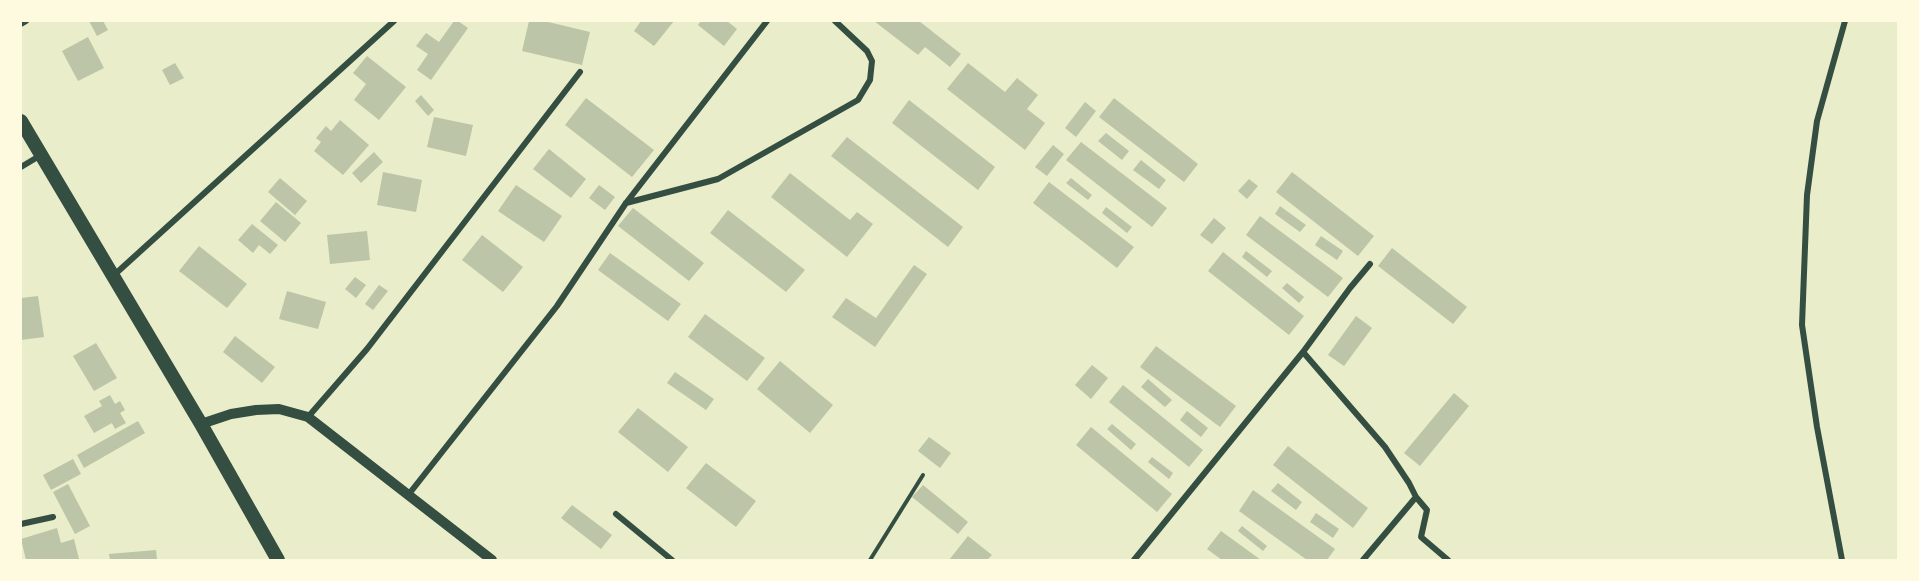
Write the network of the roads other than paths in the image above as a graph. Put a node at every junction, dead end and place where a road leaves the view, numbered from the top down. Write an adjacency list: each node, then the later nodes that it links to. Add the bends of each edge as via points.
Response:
1 (26, 21): 6 (street)
2 (394, 21): 13 (street)
3 (767, 21): 11 (street)
4 (835, 21): 11 (street, via 867,51 872,61 870,80 858,100 718,179)
5 (1845, 21): 30 (street, via 1817,121 1807,195 1803,325)
6 (21, 24)
7 (580, 72): 15 (street, via 367,349)
8 (21, 122): 9 (main road)
9 (41, 155): 10 (street); 13 (main road)
10 (21, 167)
11 (626, 203): 18 (street, via 557,306)
12 (1370, 264): 14 (street)
13 (113, 276): 16 (main road)
14 (1303, 352): 19 (street, via 1384,447); 27 (street)
15 (308, 417): 16 (street, via 279,409 256,410); 18 (street)
16 (201, 424): 23 (main road)
17 (923, 475): 26 (lane)
18 (410, 494): 24 (street)
19 (1416, 497): 28 (street); 29 (street, via 1427,510 1421,537)
20 (616, 514): 25 (street)
21 (53, 516): 22 (street)
22 (21, 524)
23 (278, 560)
24 (492, 560)
25 (672, 560)
26 (870, 560)
27 (1134, 560)
28 (1363, 560)
29 (1448, 560)
30 (1842, 560)

